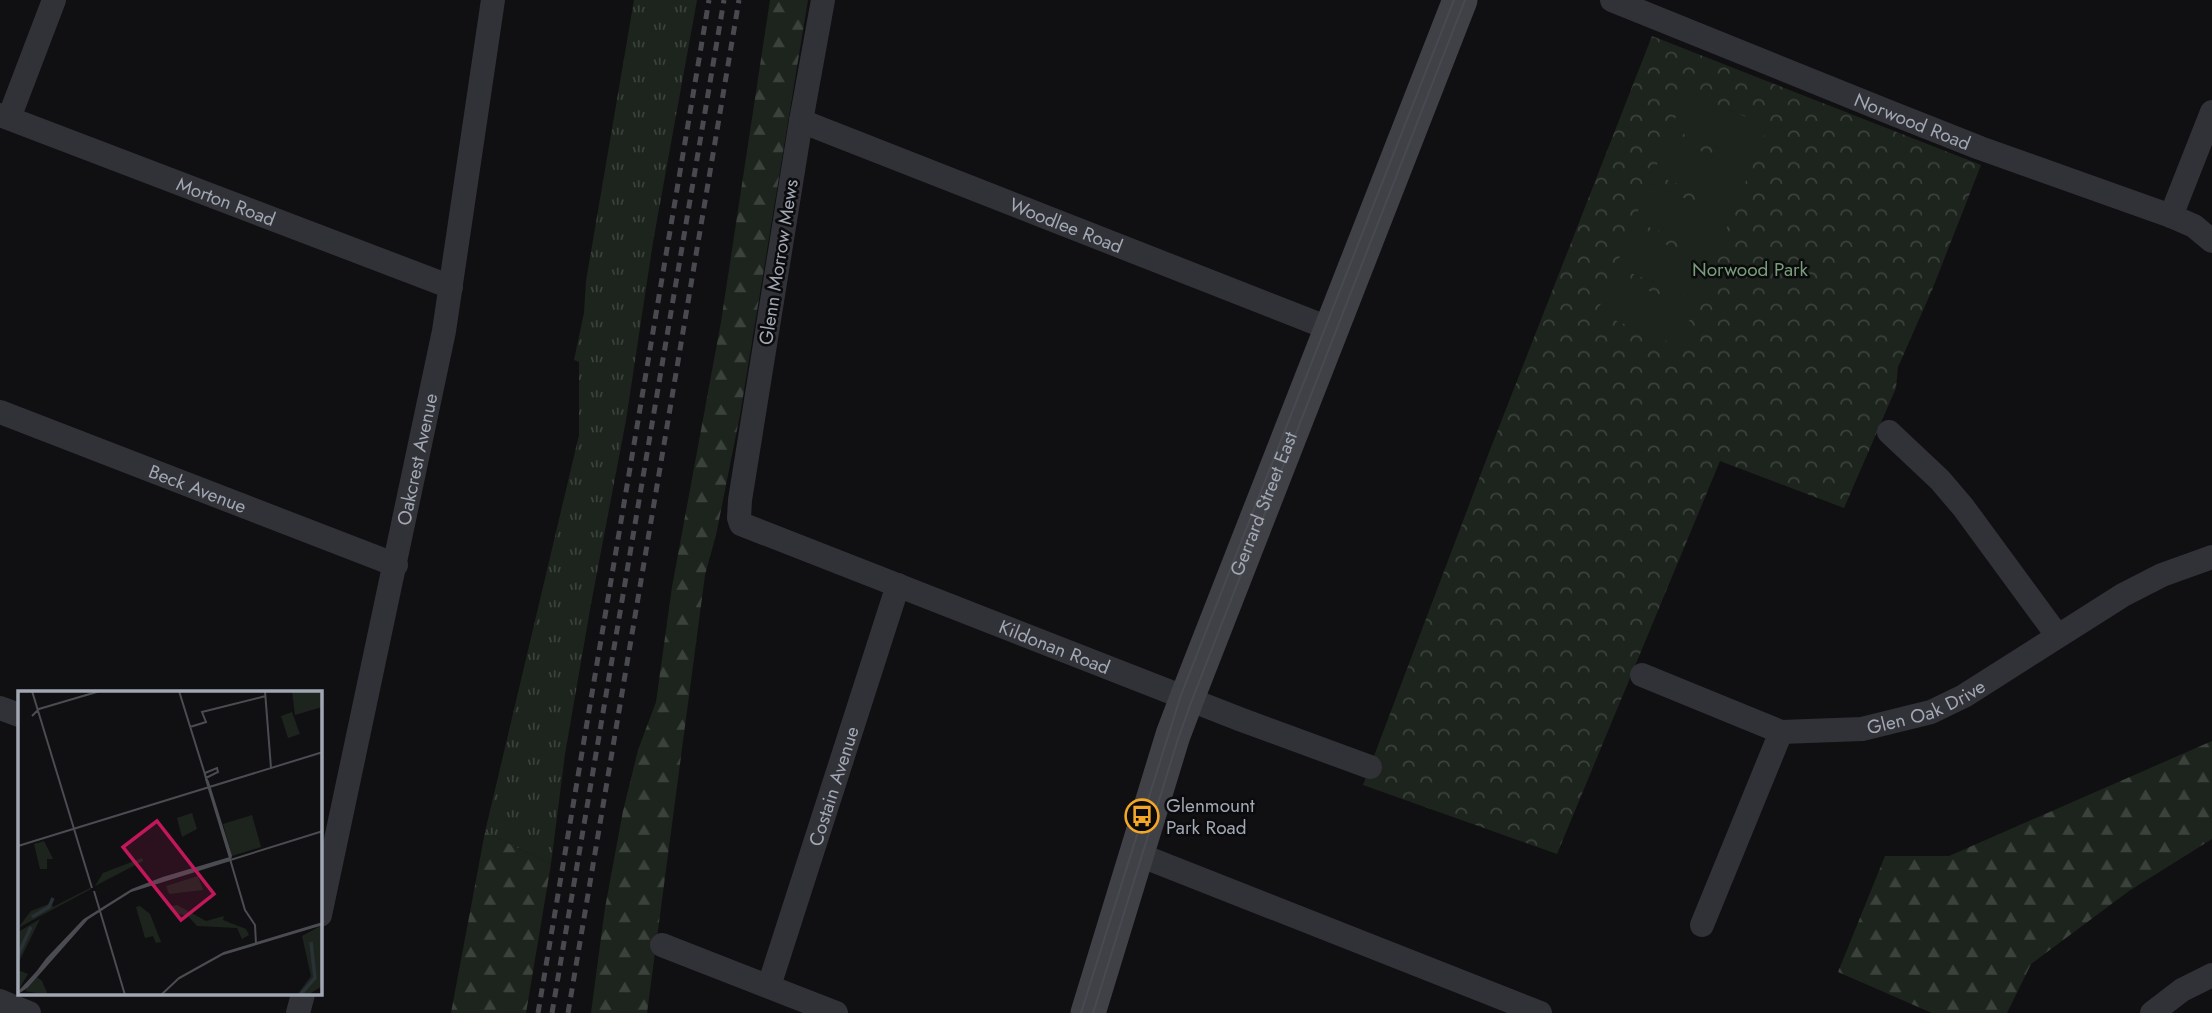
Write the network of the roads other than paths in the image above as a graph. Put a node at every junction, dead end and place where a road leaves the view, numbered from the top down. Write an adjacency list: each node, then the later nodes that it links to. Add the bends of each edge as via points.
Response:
1 (54, 0): 7 (street)
2 (493, 0): 11 (street, Oakcrest Avenue)
3 (823, 0): 8 (street, Glenn Morrow Mews)
4 (1460, 0): 12 (main road, Gerrard Street East)
5 (1612, 0): 9 (street, Norwood Road, via 1889,113)
6 (2212, 112): 9 (street)
7 (5, 117): 11 (street, Morton Road)
8 (801, 121): 12 (street, Woodlee Road); 15 (street, Glenn Morrow Mews, via 740,500)
9 (2171, 216): 10 (street, Norwood Road)
10 (2212, 241)
11 (451, 287): 17 (street, Oakcrest Avenue)
12 (1331, 329): 21 (main road, Gerrard Street East)
13 (0, 412): 17 (street, Beck Avenue)
14 (1889, 432): 19 (street, via 1963,507)
15 (741, 524): 18 (street, Kildonan Road)
16 (2212, 557): 19 (street, Glen Oak Drive, via 2162,575)
17 (396, 565): 26 (street, Oakcrest Avenue)
18 (898, 585): 21 (street, Kildonan Road); 32 (street, Costain Avenue)
19 (2057, 635): 24 (street, Glen Oak Drive, via 1964,696 1931,712 1862,729)
20 (1642, 675): 24 (street, Glen Oak Drive)
21 (1187, 698): 25 (street, Kildonan Road); 27 (main road, Gerrard Street East)
22 (0, 708): 23 (street)
23 (18, 715)
24 (1781, 732): 29 (street)
25 (1370, 767)
26 (329, 835): 28 (street, Oakcrest Avenue)
27 (1136, 854): 38 (main road, Gerrard Street East); 39 (street)
28 (322, 897)
29 (1702, 925)
30 (662, 945): 32 (street)
31 (2212, 975): 40 (street)
32 (769, 986): 37 (street)
33 (302, 996): 36 (street)
34 (0, 1001): 35 (street)
35 (29, 1013)
36 (298, 1013)
37 (836, 1013)
38 (1088, 1013)
39 (1540, 1013)
40 (2152, 1013)

